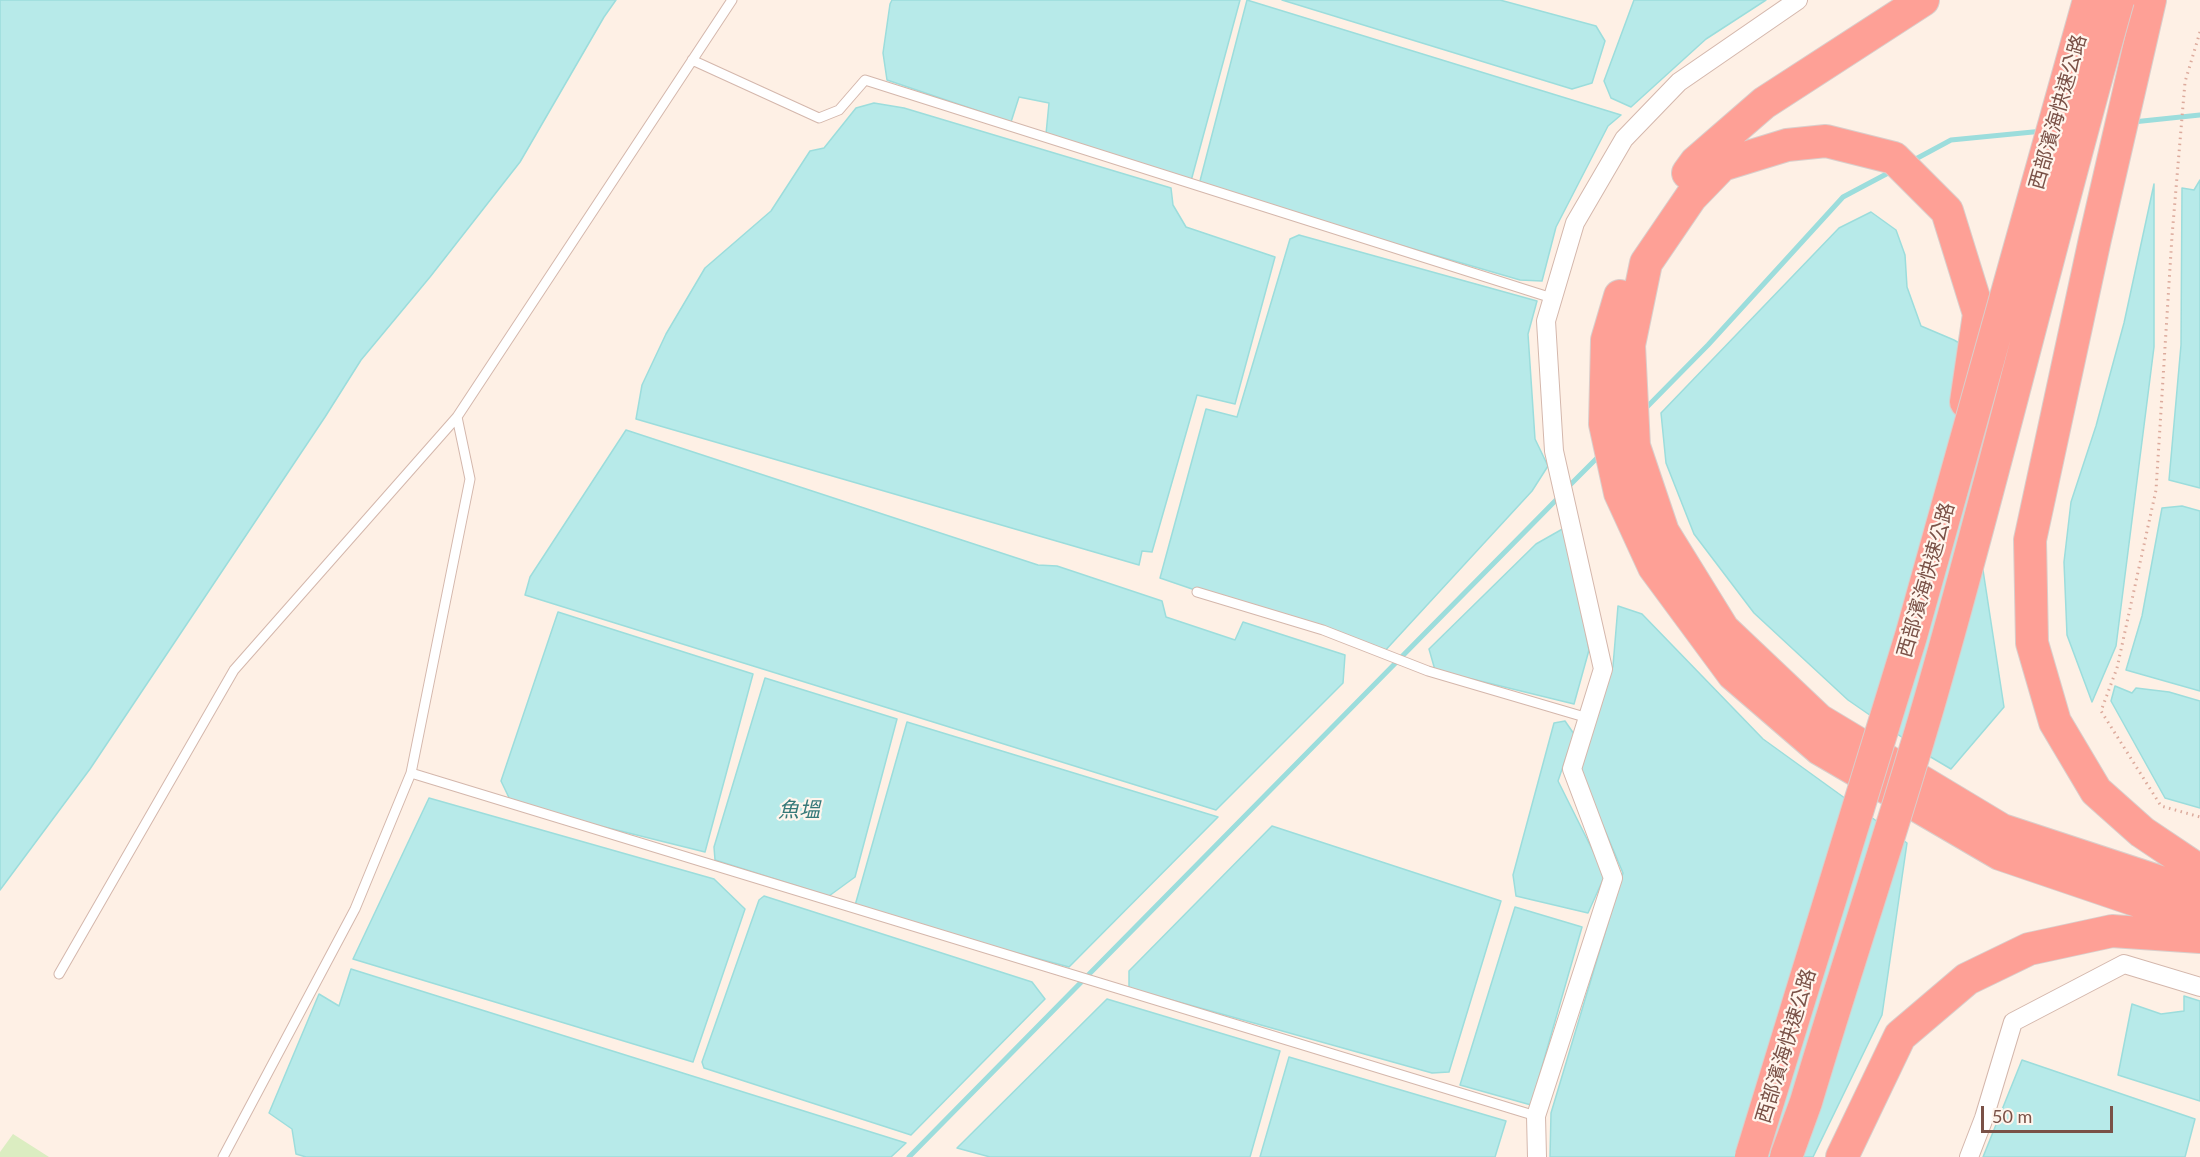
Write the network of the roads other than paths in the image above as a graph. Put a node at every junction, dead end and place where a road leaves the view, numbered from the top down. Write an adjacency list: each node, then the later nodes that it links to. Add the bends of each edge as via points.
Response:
1 (732, 0): 7 (lane)
2 (1798, 0): 8 (street, via 1679,82 1624,139 1575,224)
3 (1923, 0): 10 (highway, via 1764,103 1696,162 1636,242 1607,340 1605,424)
4 (2089, 0): 11 (highway, 西部濱海快速公路, bridge)
5 (2118, 0): 25 (highway, 西部濱海快速公路, bridge, via 1930,700)
6 (2150, 0): 15 (highway, via 2030,540 2032,643 2055,722 2096,791 2142,832)
7 (692, 60): 8 (lane, via 819,118 839,110 865,80); 9 (lane)
8 (1552, 298): 13 (street, via 1546,321 1554,451 1603,669)
9 (458, 417): 14 (lane, via 470,479); 19 (lane, via 234,670)
10 (1621, 434): 11 (highway, via 1629,345 1646,263 1691,197 1722,165 1787,145 1826,141 1894,158 1947,212 1979,314); 16 (highway, via 1634,446 1663,532 1723,629 1819,720 2002,830); 17 (highway, via 1620,493 1654,567 1733,674 1820,748 2000,854)
11 (1952, 491): 24 (highway, 西部濱海快速公路, bridge)
12 (1197, 592): 13 (lane, via 1323,630 1428,670)
13 (1588, 718): 21 (street, via 1572,769 1613,878)
14 (411, 773): 21 (lane); 22 (lane, via 355,909)
15 (2200, 871)
16 (2200, 895)
17 (2200, 922)
18 (2200, 937): 26 (highway, via 2112,931 2029,950 1967,979 1900,1036)
19 (59, 974)
20 (2200, 987): 27 (street, via 2124,964 2013,1022)
21 (1536, 1116): 23 (street)
22 (223, 1157)
23 (1537, 1157)
24 (1751, 1157)
25 (1786, 1157)
26 (1842, 1157)
27 (1969, 1157)

